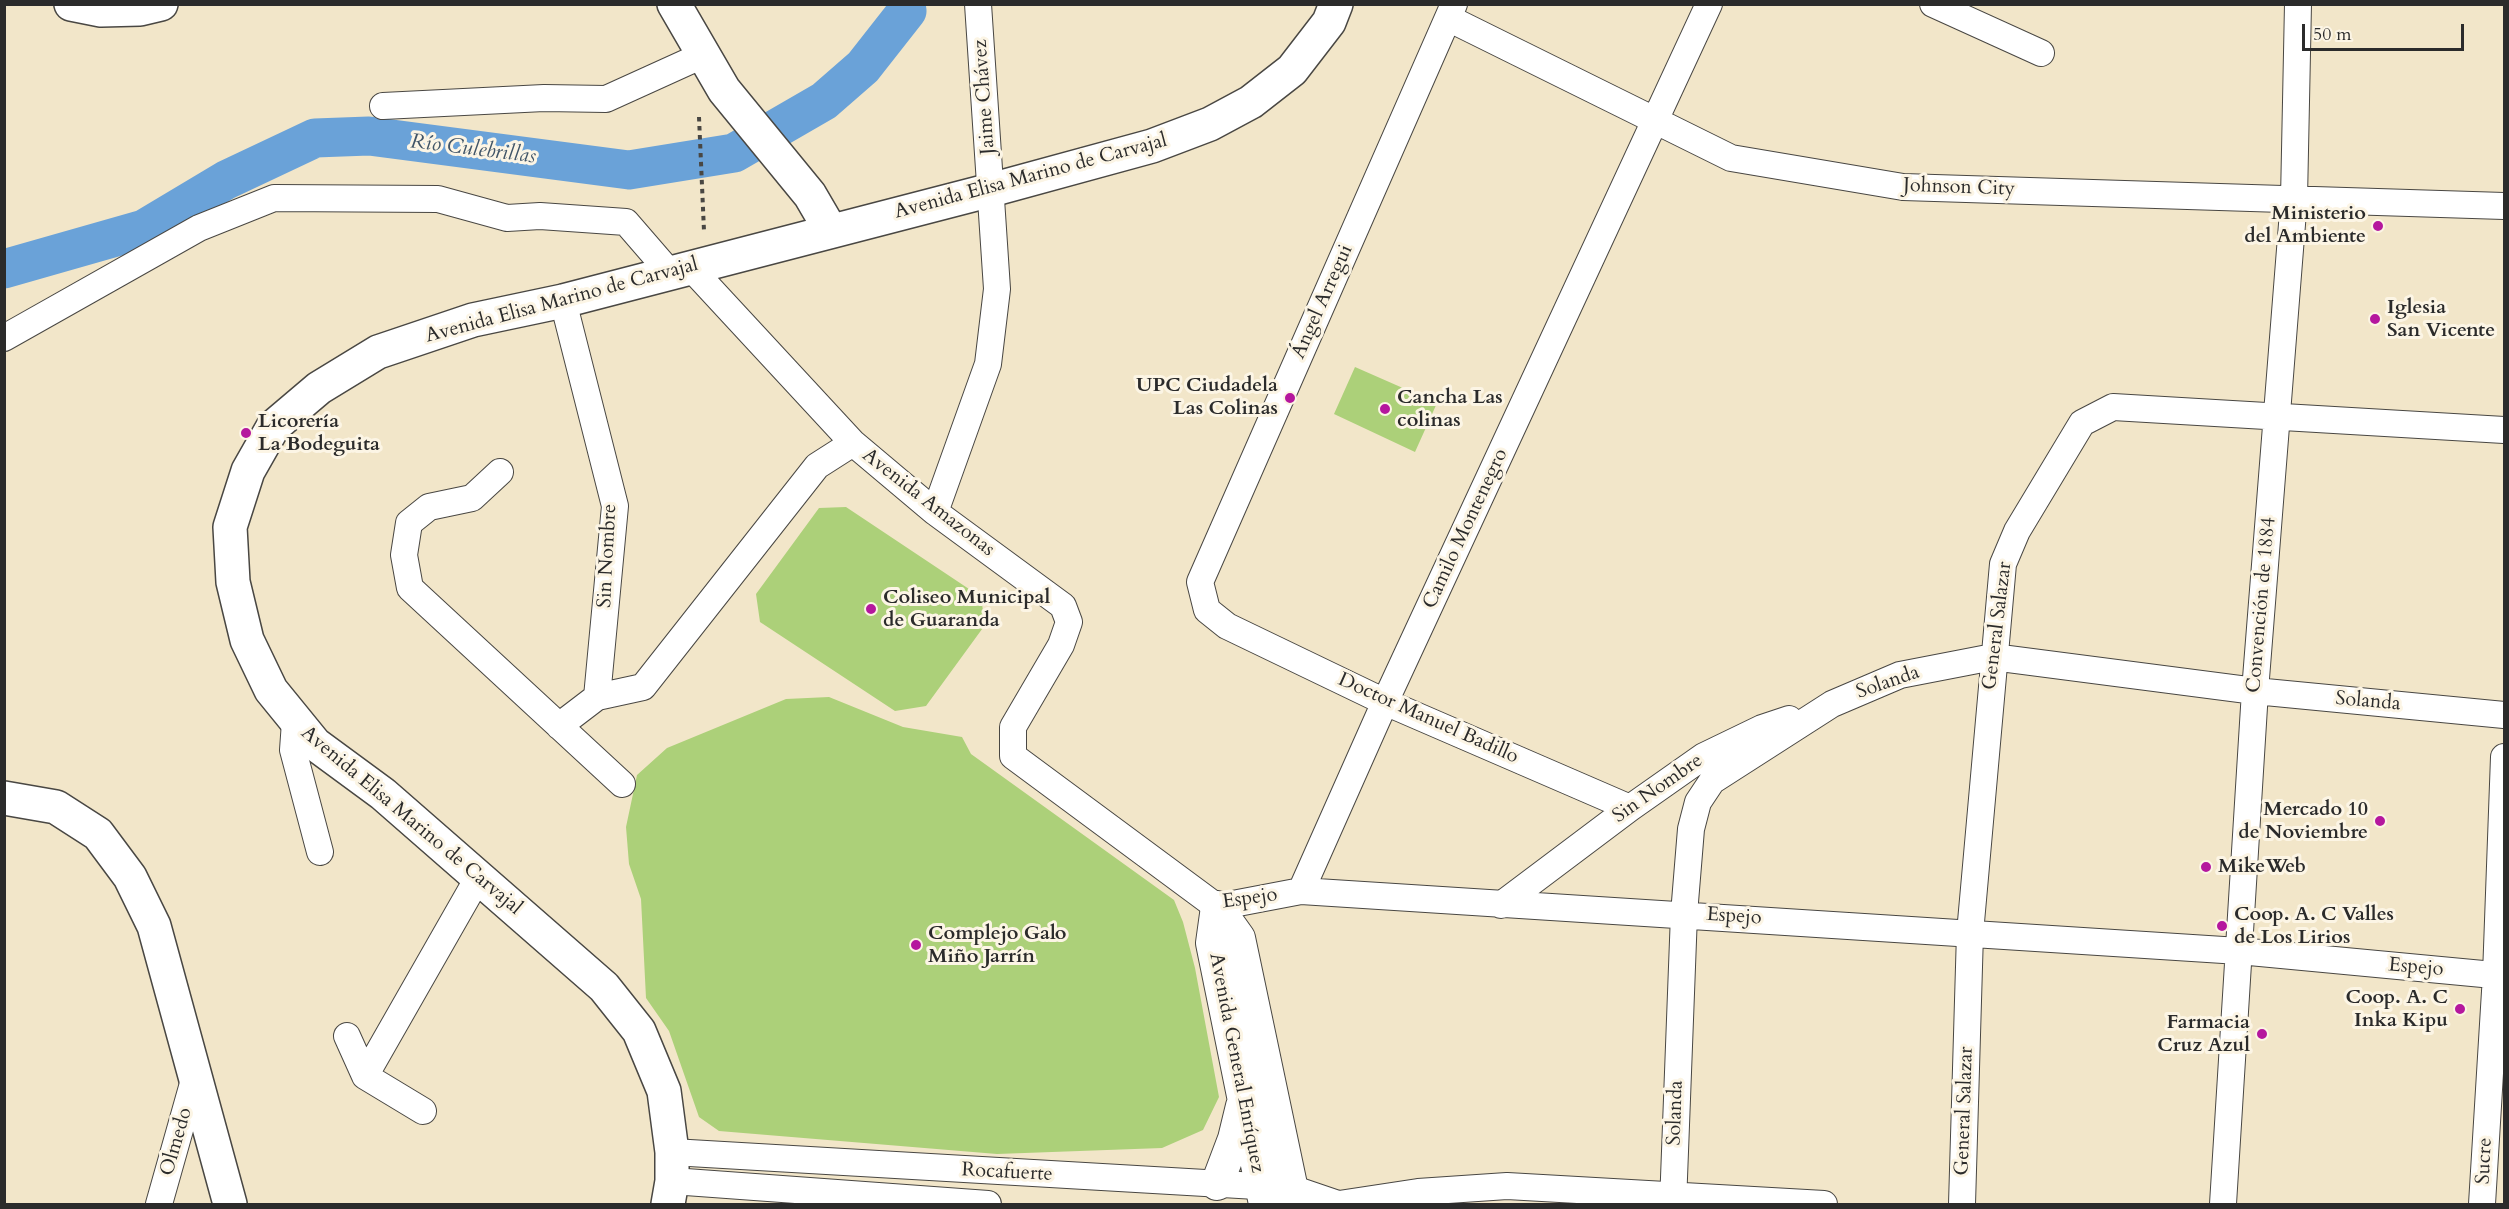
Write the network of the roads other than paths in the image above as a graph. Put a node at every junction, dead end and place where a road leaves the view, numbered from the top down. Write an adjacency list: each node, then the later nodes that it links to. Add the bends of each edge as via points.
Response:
1 (72, 4): 2 (main road, via 101,10)
2 (161, 4)
3 (674, 4): 11 (main road)
4 (978, 4): 14 (street, Jaime Chávez)
5 (1336, 4): 14 (main road, Avenida Elisa Marino de Carvajal, via 1329,22 1292,70 1251,102 1210,124 1152,146)
6 (1709, 4): 13 (street, Camilo Montenegro)
7 (1933, 4): 10 (street)
8 (2298, 4): 15 (street, Convención de 1884)
9 (1451, 11): 13 (street, Johnson City); 26 (street, Ángel Arregui, via 1200,582 1208,610)
10 (2041, 52)
11 (703, 56): 12 (street, via 606,99); 17 (main road, via 724,90 810,195)
12 (383, 106)
13 (1657, 119): 15 (street, Johnson City, via 1731,158 1903,187); 30 (street, Camilo Montenegro)
14 (991, 190): 17 (main road, Avenida Elisa Marino de Carvajal); 25 (street, Jaime Chávez, via 997,289 988,364)
15 (2294, 198): 16 (street, Johnson City); 21 (street, Convención de 1884)
16 (2505, 206)
17 (831, 231): 18 (main road, Avenida Elisa Marino de Carvajal)
18 (681, 271): 19 (main road, Avenida Elisa Marino de Carvajal); 20 (street, Avenida Amazonas, via 626,222 540,216 507,218 438,199 274,198 199,228); 23 (street, Avenida Amazonas)
19 (563, 301): 29 (street, Sin Nombre, via 615,506); 33 (main road, Avenida Elisa Marino de Carvajal, via 473,320 378,352 319,388 273,427 248,471 230,527 233,582 247,640 272,690)
20 (4, 338)
21 (2278, 417): 22 (street, General Salazar); 27 (street, General Salazar, via 2113,407 2082,423 2017,531 2003,564); 28 (street, Convención de 1884)
22 (2505, 430)
23 (853, 443): 25 (street, Avenida Amazonas); 29 (street, via 817,466 643,687)
24 (500, 472): 34 (street, via 472,498 429,507 409,523 404,555 410,588)
25 (935, 512): 35 (street, Avenida Amazonas, via 1063,606 1069,622 1061,645 1013,727)
26 (1227, 626): 30 (street, Doctor Manuel Badillo)
27 (1993, 657): 28 (street, Solanda); 31 (street, Solanda, via 1900,675); 46 (street, General Salazar)
28 (2255, 691): 32 (street, Solanda); 47 (street, Convención de 1884)
29 (597, 697): 34 (street)
30 (1385, 702): 39 (street, Doctor Manuel Badillo); 42 (street, Camilo Montenegro)
31 (1832, 704): 39 (street, Sin Nombre, via 1762,728 1704,756); 45 (street, Solanda, via 1712,781 1698,802 1691,829)
32 (2505, 715)
33 (296, 722): 40 (street, via 293,750); 41 (main road, Avenida Elisa Marino de Carvajal, via 315,744 383,794)
34 (559, 726): 37 (street)
35 (1013, 756): 44 (street, Espejo)
36 (2505, 758): 48 (street, Sucre)
37 (622, 784)
38 (4, 798): 51 (main road, via 56,807 98,834 130,877 154,926)
39 (1630, 808): 43 (street, Sin Nombre)
40 (320, 852)
41 (478, 878): 50 (street); 55 (main road, Avenida Elisa Marino de Carvajal, via 603,987 639,1031 664,1091)
42 (1301, 891): 43 (street, Espejo); 44 (street, Espejo)
43 (1502, 905): 45 (street, Espejo)
44 (1217, 907): 52 (street, Avenida General Enríquez, via 1212,943); 56 (street, Avenida General Enríquez, via 1239,938)
45 (1684, 914): 46 (street, Espejo); 57 (street, Solanda)
46 (1970, 933): 47 (street, Espejo); 63 (street, General Salazar)
47 (2239, 951): 48 (street, Espejo); 64 (street, Convención de 1884)
48 (2500, 975): 65 (street, Sucre)
49 (347, 1036): 50 (street)
50 (365, 1076): 53 (street)
51 (194, 1080): 58 (street, Olmedo); 59 (main road)
52 (1244, 1093): 54 (street, via 1239,1122); 56 (street, Avenida General Enríquez)
53 (423, 1111)
54 (1217, 1184): 55 (street, Rocafuerte); 56 (street, Rocafuerte)
55 (675, 1186): 60 (street, Rocafuerte)
56 (1278, 1196): 61 (street, Rocafuerte)
57 (1673, 1200): 61 (street, Rocafuerte, via 1507,1186 1418,1192); 62 (street, Rocafuerte)
58 (159, 1204)
59 (230, 1204)
60 (988, 1204)
61 (1339, 1204)
62 (1824, 1204)
63 (1962, 1204)
64 (2223, 1204)
65 (2482, 1204)

